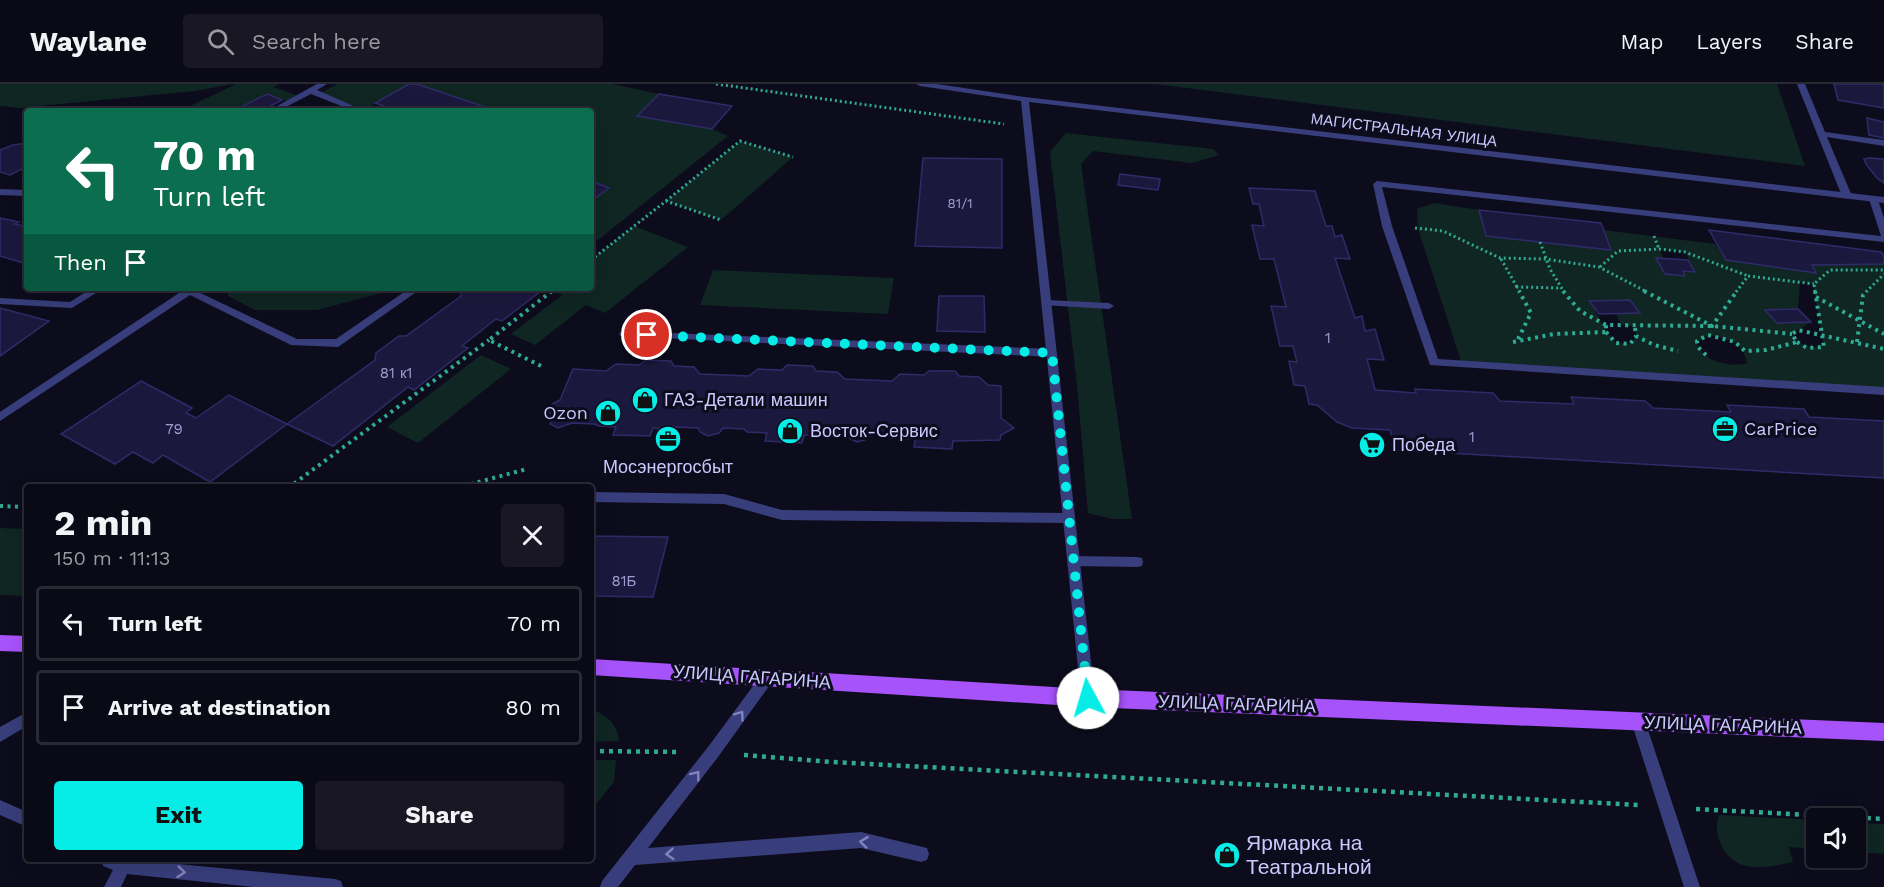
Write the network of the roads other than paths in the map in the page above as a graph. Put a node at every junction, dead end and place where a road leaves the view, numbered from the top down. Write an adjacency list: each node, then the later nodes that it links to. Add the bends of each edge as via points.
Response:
1 (323, 84): 4 (street)
2 (921, 84): 5 (street, МАГИСТРАЛЬНАЯ УЛИЦА)
3 (1801, 84): 8 (street)
4 (311, 90): 6 (street); 7 (street)
5 (1025, 99): 12 (street, МАГИСТРАЛЬНАЯ УЛИЦА); 21 (street)
6 (278, 108)
7 (355, 108)
8 (1822, 134): 9 (street); 12 (street)
9 (1884, 143)
10 (0, 192): 11 (street)
11 (24, 193)
12 (1847, 196): 13 (street, МАГИСТРАЛЬНАЯ УЛИЦА)
13 (1879, 200): 14 (street)
14 (1884, 234)
15 (1884, 239): 25 (street, via 1377,184 1387,226 1434,362)
16 (94, 291): 20 (street, via 72,305)
17 (189, 291): 26 (street)
18 (193, 291): 19 (street, via 295,342 338,343)
19 (413, 291)
20 (0, 301)
21 (1046, 303): 22 (street); 24 (street)
22 (1110, 306)
23 (624, 334): 24 (street)
24 (1052, 353): 28 (street)
25 (1884, 391)
26 (0, 417)
27 (594, 497): 28 (street, via 724,499 782,515)
28 (1069, 518): 29 (street)
29 (1074, 561): 30 (street); 35 (street)
30 (1137, 562)
31 (0, 643): 32 (main road)
32 (24, 644)
33 (594, 667): 34 (main road, УЛИЦА ГАГАРИНА)
34 (767, 678): 35 (main road, УЛИЦА ГАГАРИНА); 43 (street, one-way to 34)
35 (1088, 698): 37 (main road, УЛИЦА ГАГАРИНА)
36 (24, 720): 39 (street)
37 (1638, 721): 38 (main road, УЛИЦА ГАГАРИНА); 49 (street)
38 (1884, 732)
39 (0, 735)
40 (0, 807): 41 (street)
41 (24, 819)
42 (921, 854): 43 (street, one-way to 43, via 861,840)
43 (632, 857): 48 (street)
44 (116, 863): 45 (street, one-way to 45); 46 (street)
45 (291, 885): 47 (street)
46 (112, 887)
47 (335, 887)
48 (608, 887)
49 (1692, 887)

